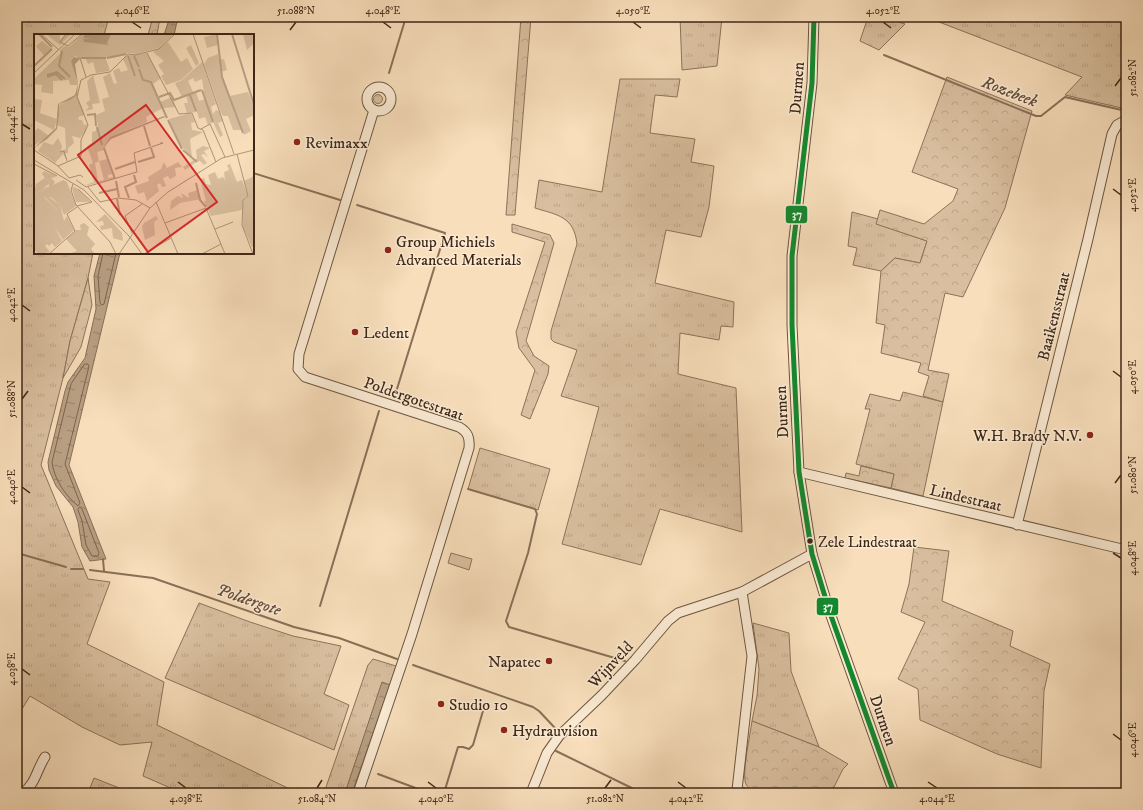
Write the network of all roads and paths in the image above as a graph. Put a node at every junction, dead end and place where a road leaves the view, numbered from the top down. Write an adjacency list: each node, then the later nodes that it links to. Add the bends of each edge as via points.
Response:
1 (814, 17): 4 (street, Durmen, via 812,83 792,256 792,325)
2 (374, 110): 13 (street, Poldergotestraat, via 299,354 298,369 305,377 459,427 468,434 470,441 412,634)
3 (1126, 120): 5 (street, Baaikensstraat, via 1117,125 1112,134)
4 (799, 472): 5 (street, Lindestraat); 7 (street, Durmen)
5 (1017, 525): 6 (street, Lindestraat)
6 (1126, 550)
7 (812, 554): 8 (street, Wijnveld); 15 (street, Durmen, via 830,613)
8 (742, 592): 11 (street, via 752,656); 14 (street, Wijnveld, via 678,613 668,621 602,695 558,736 547,753)
9 (45, 757): 12 (street, via 31,788)
10 (17, 786): 12 (street)
11 (740, 792)
12 (23, 793)
13 (358, 793)
14 (531, 793)
15 (894, 793)

